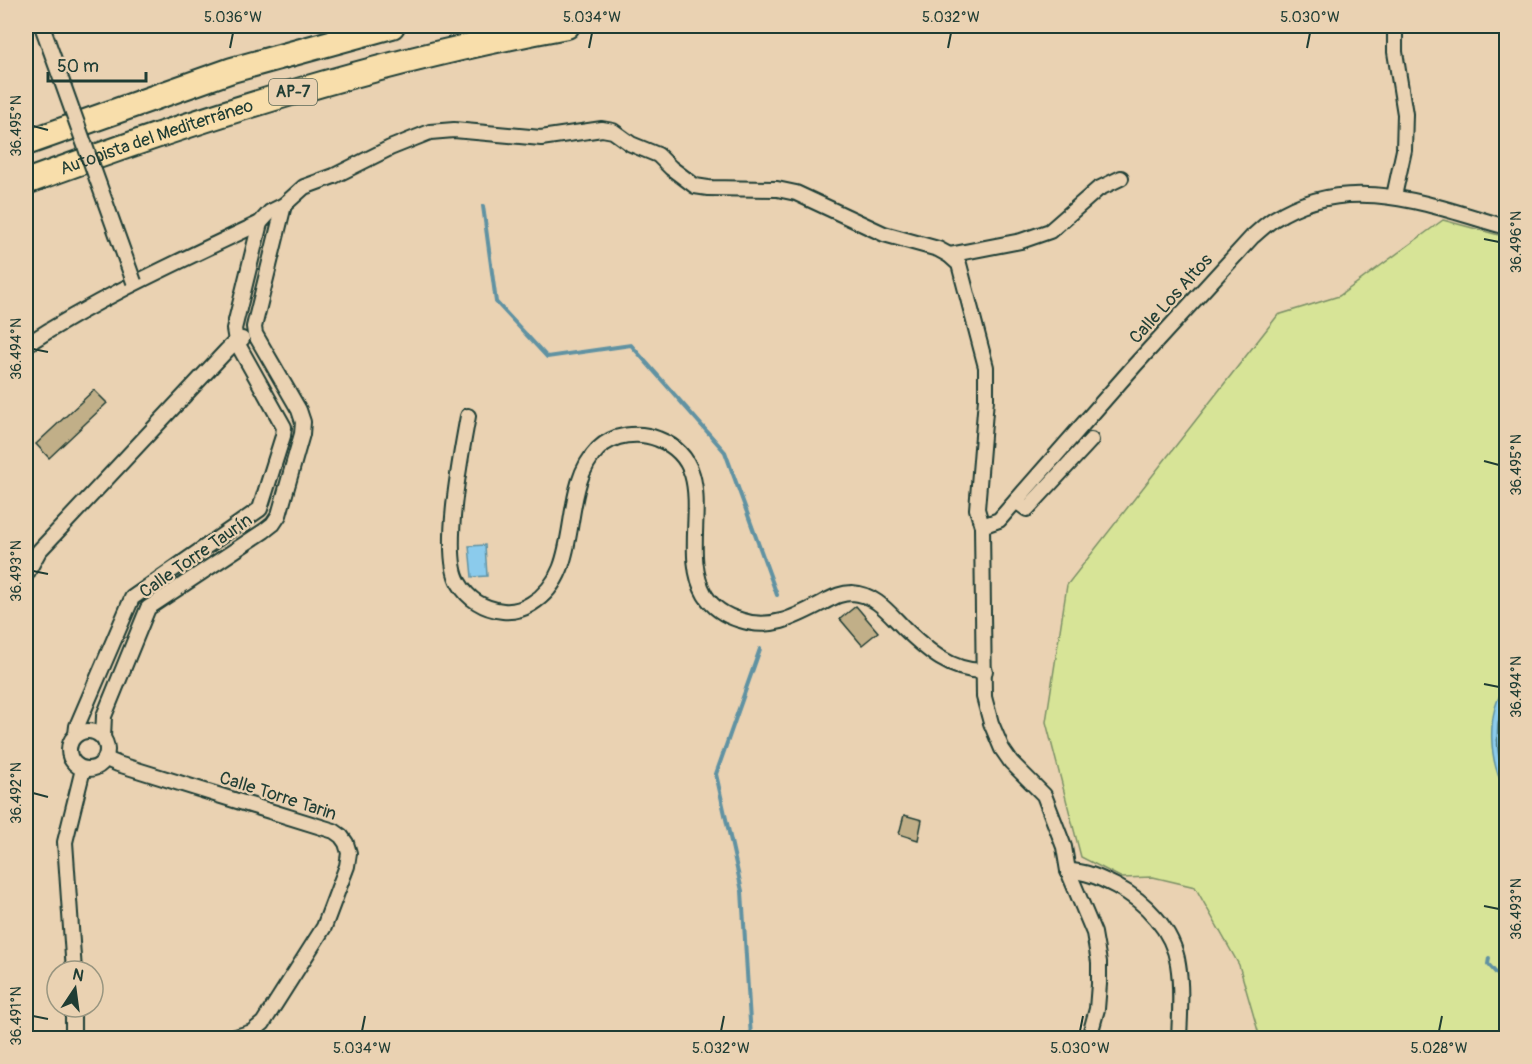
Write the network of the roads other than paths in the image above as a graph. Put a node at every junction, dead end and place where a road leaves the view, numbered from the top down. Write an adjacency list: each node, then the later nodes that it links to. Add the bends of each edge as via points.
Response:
1 (42, 26): 13 (street, bridge)
2 (392, 26): 5 (highway, Autopista del Mediterráneo / AP-7, via 232,70)
3 (567, 26): 7 (highway, Autopista del Mediterráneo / AP-7, via 377,68 125,146)
4 (1395, 26): 8 (street, via 1405,114 1404,150)
5 (26, 143)
6 (1121, 178): 12 (street, via 1098,189 1050,231 1021,241)
7 (26, 182)
8 (1394, 196): 11 (street, Calle Los Altos); 19 (street, Calle Los Altos, via 1330,197 1274,219 1252,237)
9 (284, 205): 10 (street, via 270,212); 12 (street, via 304,187 430,132 454,130 540,138 602,129 658,155 695,186 796,193 884,234); 14 (street)
10 (260, 224): 13 (street); 15 (street, via 234,329)
11 (1506, 226)
12 (949, 255): 20 (street, via 959,264 986,367 978,509)
13 (134, 282): 16 (street)
14 (255, 334): 15 (street); 24 (street, Calle Torre Taurín, via 303,422 279,515 264,531 148,608 104,716)
15 (236, 341): 21 (street, via 46,543); 23 (street, Calle Torre Taurín, via 284,427 260,509 132,598)
16 (26, 345)
17 (468, 416): 22 (street, via 456,490 452,563 457,580 469,597 486,607 504,611 523,609 547,593 566,552 576,499 591,457 618,438 649,436 676,450 693,475 698,579 710,603 728,616 749,624 772,624 794,618 840,594 854,593 882,605 943,661 969,671)
18 (1091, 440): 19 (street, via 1027,509)
19 (1016, 501): 20 (street, Calle Los Altos, via 999,520)
20 (982, 526): 22 (street)
21 (26, 575)
22 (984, 671): 27 (street, via 984,697 991,723 1011,762 1044,795 1064,847)
23 (76, 734): 24 (street, via 95,732); 26 (street, via 68,751 71,760)
24 (103, 737): 25 (street)
25 (106, 759): 26 (street, via 96,768); 31 (street, Calle Torre Tarin, via 334,831 346,843 349,858 324,927 263,1023 252,1032)
26 (83, 769): 28 (street, via 65,842)
27 (1068, 871): 32 (street, via 1094,933 1099,962 1097,1009); 33 (street, via 1080,871 1124,890 1149,910 1167,933 1178,962)
28 (73, 959)
29 (73, 1019): 30 (street)
30 (72, 1038)
31 (232, 1038)
32 (1089, 1038)
33 (1179, 1038)

